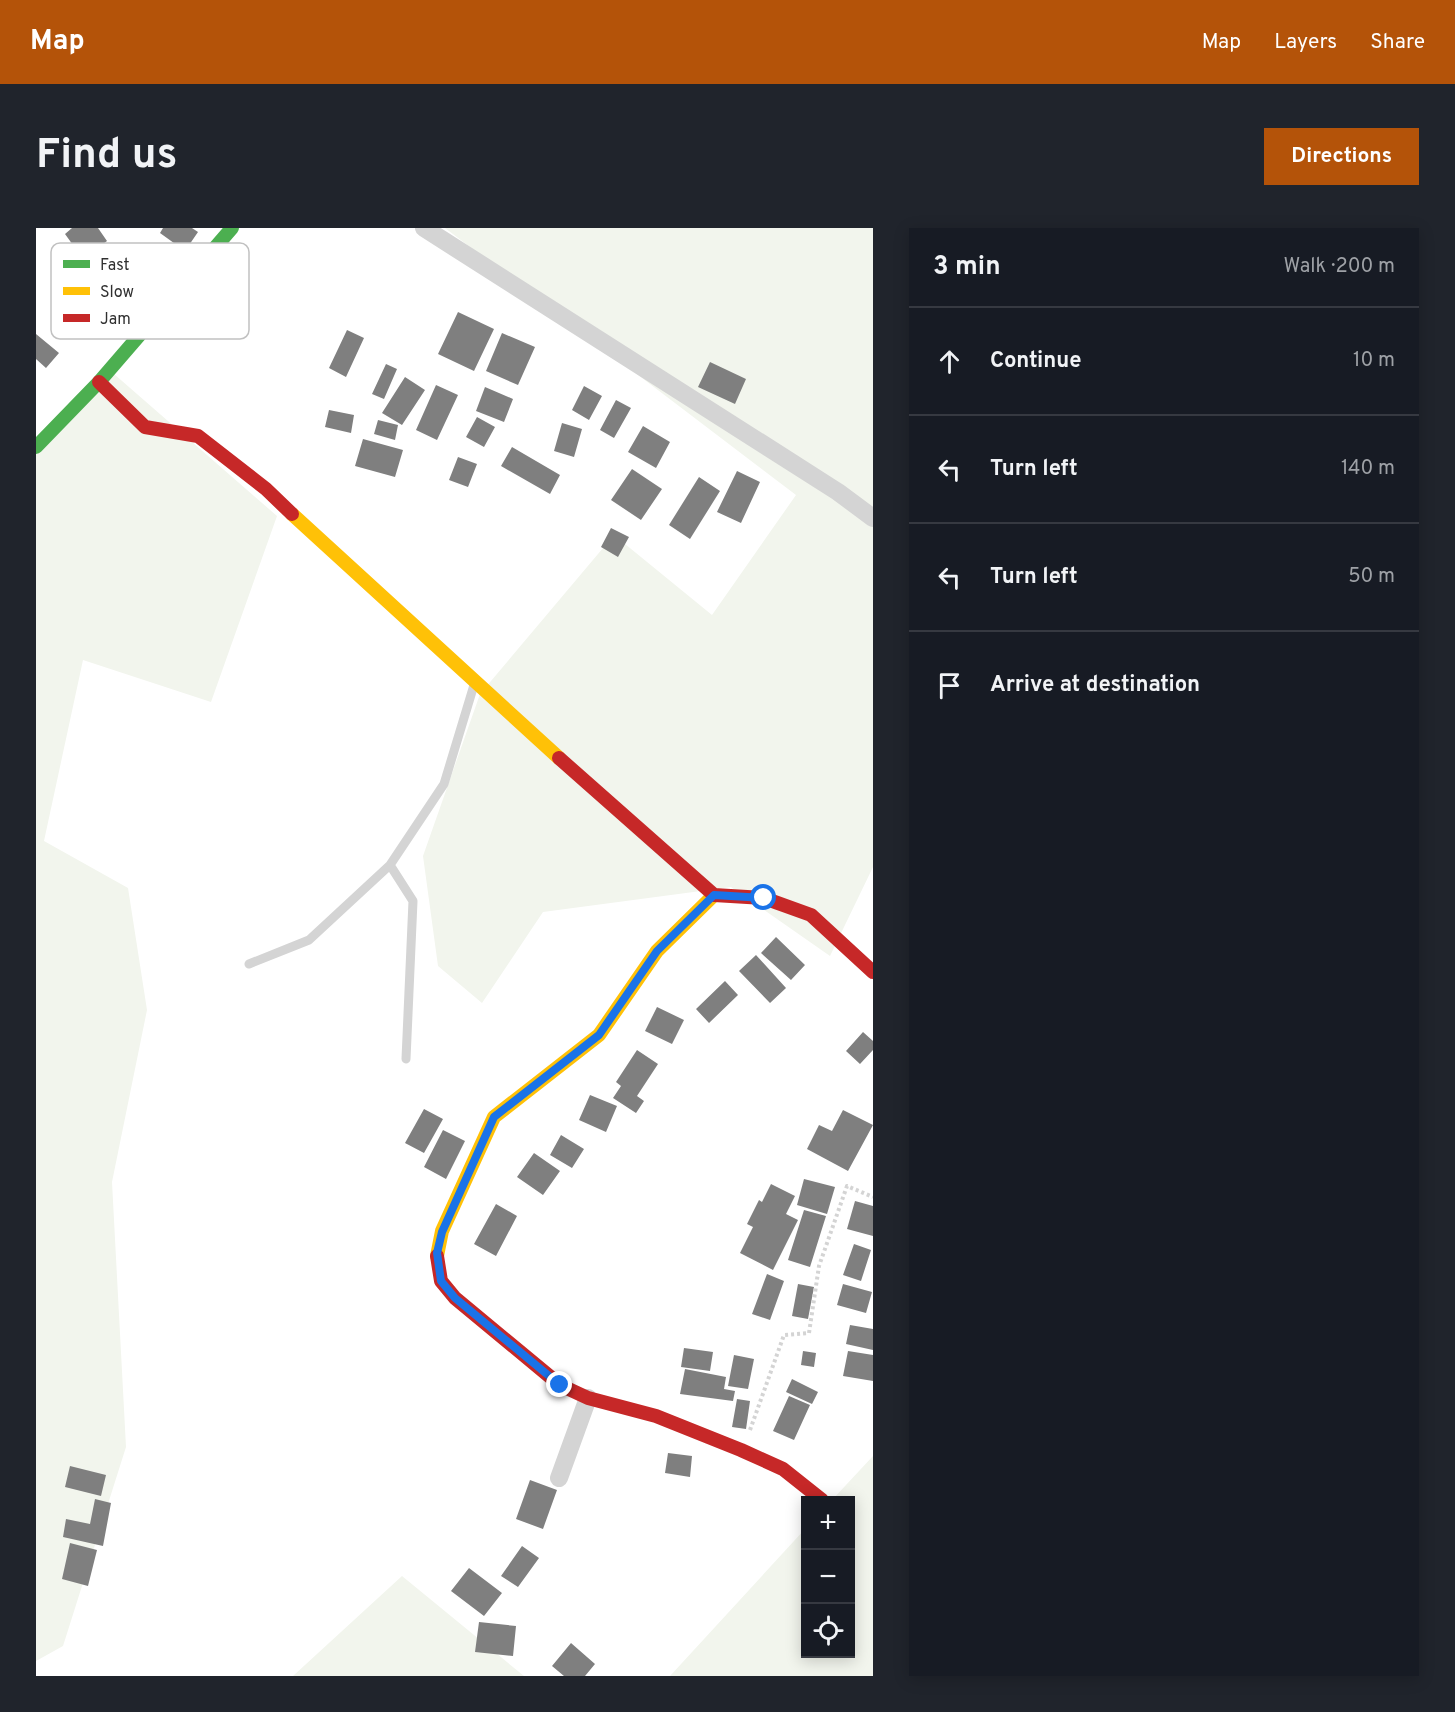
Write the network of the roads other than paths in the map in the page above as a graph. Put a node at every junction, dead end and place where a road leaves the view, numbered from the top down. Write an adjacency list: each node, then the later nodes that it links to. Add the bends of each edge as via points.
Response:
1 (232, 228): 3 (street)
2 (424, 228): 7 (street)
3 (219, 243)
4 (136, 339): 5 (street)
5 (99, 382): 6 (street); 8 (street, via 145,427 198,436 266,489)
6 (36, 447)
7 (873, 518)
8 (475, 683): 9 (lane, via 444,784); 10 (street)
9 (390, 865): 11 (lane, via 309,940); 13 (lane, via 412,901)
10 (714, 895): 12 (street, via 764,898 811,915); 14 (street, via 657,951 599,1035 494,1117 439,1242 441,1281 455,1298 560,1385)
11 (249, 964)
12 (873, 972)
13 (406, 1059)
14 (588, 1398): 15 (street); 16 (street, via 656,1416 741,1450 783,1469)
15 (559, 1478)
16 (817, 1496)

